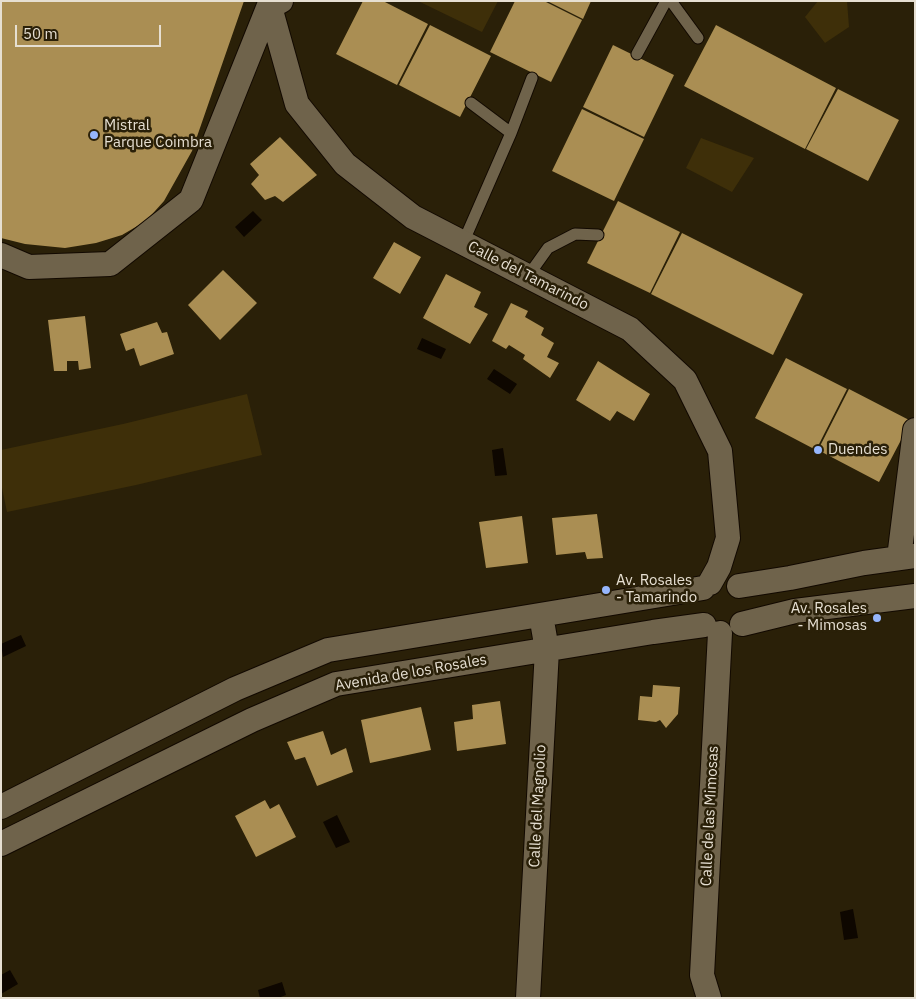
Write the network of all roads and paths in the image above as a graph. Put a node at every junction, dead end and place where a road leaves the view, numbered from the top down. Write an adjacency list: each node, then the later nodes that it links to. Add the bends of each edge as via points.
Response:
1 (666, 1): 5 (lane)
2 (671, 1): 4 (lane)
3 (274, 3): 10 (street, Calle del Tamarindo, via 297,104 345,164 413,217); 11 (street, via 191,200 110,264 29,267)
4 (698, 38)
5 (637, 54)
6 (532, 78): 8 (lane)
7 (471, 103): 8 (lane)
8 (511, 133): 10 (lane)
9 (598, 235): 12 (lane, via 575,234 548,248)
10 (463, 243): 12 (street, Calle del Tamarindo)
11 (1, 256)
12 (528, 276): 15 (street, Calle del Tamarindo, via 630,329 685,380 720,451 728,538 719,567)
13 (915, 430): 14 (street)
14 (907, 557): 16 (street)
15 (707, 586): 16 (street, via 725,580); 18 (street); 19 (street, via 696,603 699,619)
16 (739, 586): 19 (street, via 748,600 746,617)
17 (915, 596): 19 (street, Avenida de los Rosales, via 795,611)
18 (540, 616): 20 (street, Calle del Magnolio); 21 (street, via 328,650 235,689)
19 (722, 627): 20 (street, Avenida de los Rosales, via 653,632); 24 (street, Calle de las Mimosas, via 702,975)
20 (547, 650): 22 (street, Avenida de los Rosales, via 336,684 252,720); 23 (street, Calle del Magnolio)
21 (1, 807)
22 (1, 844)
23 (528, 998)
24 (709, 998)

